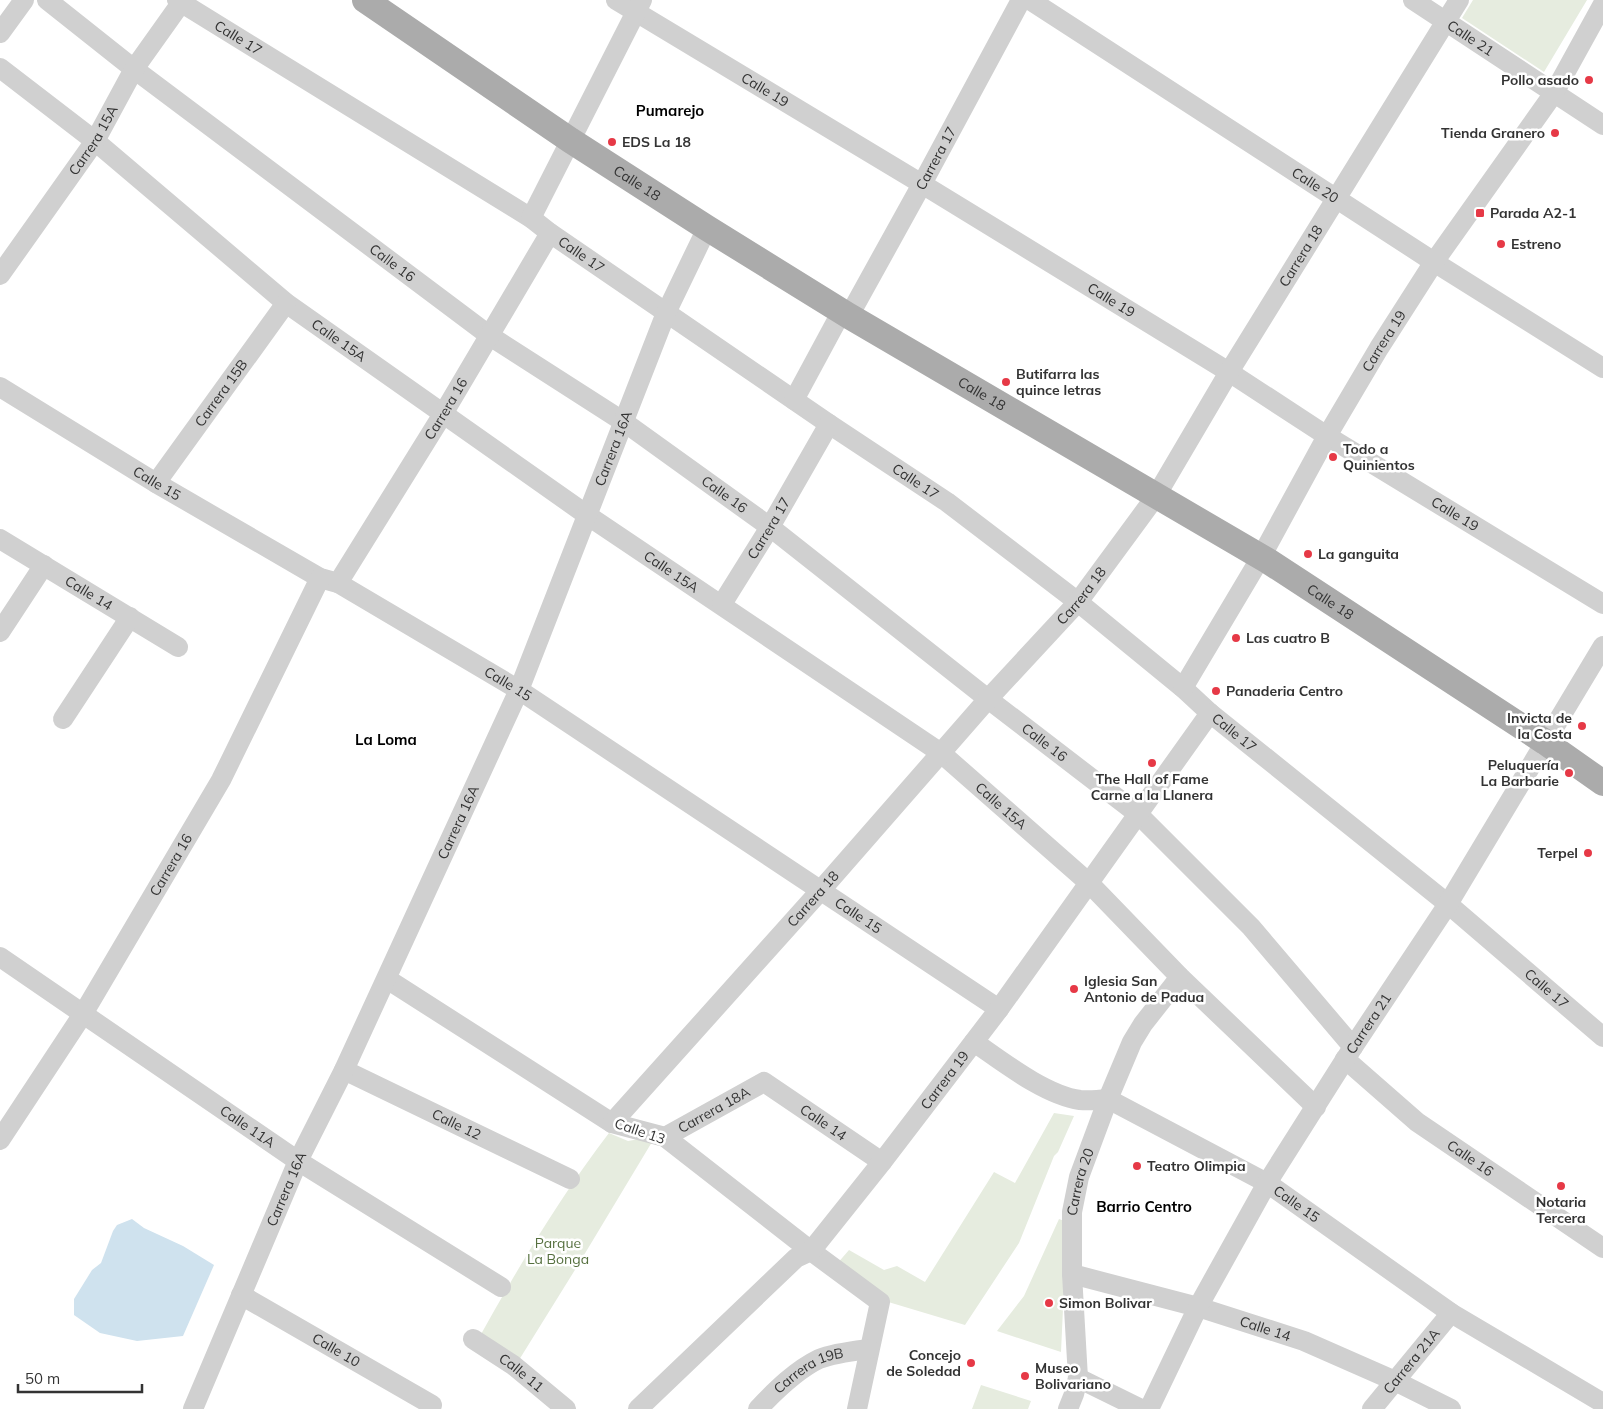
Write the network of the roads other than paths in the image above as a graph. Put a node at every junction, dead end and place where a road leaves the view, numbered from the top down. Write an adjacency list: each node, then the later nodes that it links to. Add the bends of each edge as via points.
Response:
1 (24, 0): 13 (street)
2 (46, 0): 15 (street, Calle 16)
3 (365, 0): 18 (main road, Calle 18)
4 (616, 0): 11 (street, Calle 19)
5 (1021, 0): 20 (street, Carrera 17)
6 (1030, 0): 21 (street, Calle 20)
7 (1413, 0): 12 (street, Calle 21)
8 (1459, 0): 12 (street, Carrera 18)
9 (179, 2): 15 (street, Carrera 15A); 22 (street, Calle 17)
10 (1603, 4): 16 (street, Carrera 19)
11 (639, 6): 18 (street); 20 (street, Calle 19)
12 (1446, 23): 16 (street, Calle 21); 21 (street, Carrera 18)
13 (0, 33)
14 (0, 68): 19 (street, Calle 15A)
15 (134, 68): 19 (street, Carrera 15A); 30 (street, Calle 16)
16 (1554, 93): 17 (street, Calle 21); 25 (street, Carrera 19)
17 (1603, 125)
18 (570, 140): 22 (street); 23 (main road, Calle 18)
19 (95, 141): 26 (street, Carrera 15A); 27 (street, Calle 15A)
20 (922, 184): 29 (street, Carrera 17); 32 (street, Calle 19)
21 (1336, 198): 25 (street, Calle 20); 32 (street, Carrera 18)
22 (531, 218): 24 (street, Calle 17)
23 (708, 228): 28 (street, Carrera 16A); 29 (main road, Calle 18)
24 (550, 233): 28 (street, Calle 17); 30 (street, Carrera 16)
25 (1434, 262): 31 (street, Calle 20); 38 (street, Carrera 19)
26 (0, 275)
27 (286, 303): 35 (street, Calle 15A); 39 (street, Carrera 15B)
28 (666, 313): 34 (street, Calle 17); 36 (street, Carrera 16A)
29 (846, 313): 34 (street, Carrera 17); 40 (main road, Calle 18)
30 (490, 336): 35 (street, Carrera 16); 36 (street, Calle 16)
31 (1603, 368)
32 (1229, 372): 38 (street, Calle 19); 40 (street, Carrera 18)
33 (0, 387): 39 (street, Calle 15)
34 (794, 400): 37 (street, Calle 17)
35 (444, 414): 41 (street, Calle 15A); 46 (street, Carrera 16)
36 (624, 422): 41 (street, Carrera 16A); 42 (street, Calle 16)
37 (829, 424): 42 (street, Carrera 17); 47 (street, Calle 17, via 947,502)
38 (1327, 436): 44 (street, Carrera 19); 49 (street, Calle 19)
39 (156, 483): 46 (street, Calle 15)
40 (1156, 496): 44 (main road, Calle 18); 47 (street, Carrera 18)
41 (587, 515): 48 (street, Calle 15A); 55 (street, Carrera 16A)
42 (770, 527): 48 (street, Carrera 17); 56 (street, Calle 16)
43 (0, 539): 45 (street, Calle 14)
44 (1261, 557): 54 (street, Carrera 19); 59 (main road, Calle 18)
45 (44, 565): 50 (street, Calle 14); 51 (street)
46 (329, 581): 55 (street, Calle 15); 70 (street, Carrera 16, via 220,780)
47 (1078, 602): 54 (street, Calle 17); 56 (street, Carrera 18)
48 (722, 604): 60 (street, Calle 15A)
49 (1603, 604)
50 (130, 617): 53 (street, Calle 14); 58 (street)
51 (0, 632)
52 (1603, 646): 59 (street, Carrera 21)
53 (178, 647)
54 (1183, 688): 57 (street, Calle 17)
55 (519, 690): 64 (street, Calle 15); 68 (street, Carrera 16A)
56 (988, 699): 60 (street, Carrera 18); 62 (street, Calle 16)
57 (1210, 713): 62 (street, Carrera 19); 65 (street, Calle 17)
58 (63, 719)
59 (1545, 742): 61 (main road, Calle 18); 65 (street, Carrera 21)
60 (941, 753): 63 (street, Calle 15A); 64 (street, Carrera 18)
61 (1603, 783)
62 (1138, 814): 63 (street, Carrera 19); 73 (street, Calle 16, via 1251,927)
63 (1089, 883): 67 (street, Calle 15A); 69 (street, Carrera 19)
64 (821, 890): 69 (street, Calle 15); 78 (street, Carrera 18)
65 (1448, 904): 71 (street, Calle 17); 73 (street, Carrera 21)
66 (0, 957): 70 (street, Calle 11A)
67 (1180, 977): 76 (street, Carrera 20, via 1132,1042); 77 (street, Calle 15A)
68 (386, 979): 74 (street, Carrera 16A); 78 (street, Calle 13)
69 (999, 1009): 72 (street, Carrera 19)
70 (83, 1014): 80 (street, Carrera 16); 81 (street, Calle 11A)
71 (1603, 1037)
72 (974, 1042): 76 (street, via 1058,1094 1082,1100); 82 (street, Carrera 19)
73 (1349, 1053): 77 (street, Carrera 21); 85 (street, Calle 16, via 1417,1122)
74 (344, 1070): 81 (street, Carrera 16A); 83 (street, Calle 12)
75 (764, 1082): 79 (street, Carrera 18A); 82 (street, Calle 14)
76 (1108, 1099): 84 (street, Calle 15); 87 (street, Carrera 20, via 1079,1177 1072,1212)
77 (1316, 1107): 84 (street, Carrera 21)
78 (612, 1123): 79 (street, Calle 13)
79 (665, 1138): 86 (street, Calle 13)
80 (0, 1140)
81 (298, 1161): 88 (street, Calle 11A); 89 (street, Carrera 16A)
82 (882, 1162): 86 (street, Carrera 19)
83 (570, 1179)
84 (1267, 1183): 91 (street, Carrera 21); 92 (street, Calle 15)
85 (1603, 1248)
86 (811, 1251): 90 (street, Calle 13); 101 (street, Carrera 19, via 796,1258)
87 (1072, 1274): 91 (street, Calle 14); 95 (street, Carrera 20)
88 (501, 1288)
89 (241, 1295): 98 (street, Calle 10); 99 (street, Carrera 16A)
90 (880, 1302): 94 (street, Carrera 19B)
91 (1198, 1307): 96 (street, Calle 14, via 1304,1341); 106 (street, Carrera 21)
92 (1451, 1312): 96 (street, Carrera 21A); 97 (street, Calle 15)
93 (473, 1339): 100 (street, Calle 11, via 513,1365)
94 (869, 1349): 102 (street, Carrera 19B, via 820,1359 802,1369); 103 (street, Carrera 19B)
95 (1078, 1378): 104 (street, Carrera 20); 105 (street)
96 (1395, 1381): 107 (street, Carrera 21A); 108 (street, Calle 14)
97 (1598, 1400)
98 (432, 1405)
99 (193, 1409)
100 (566, 1409)
101 (638, 1409)
102 (758, 1409)
103 (857, 1409)
104 (1068, 1409)
105 (1141, 1409)
106 (1150, 1409)
107 (1372, 1409)
108 (1451, 1409)

